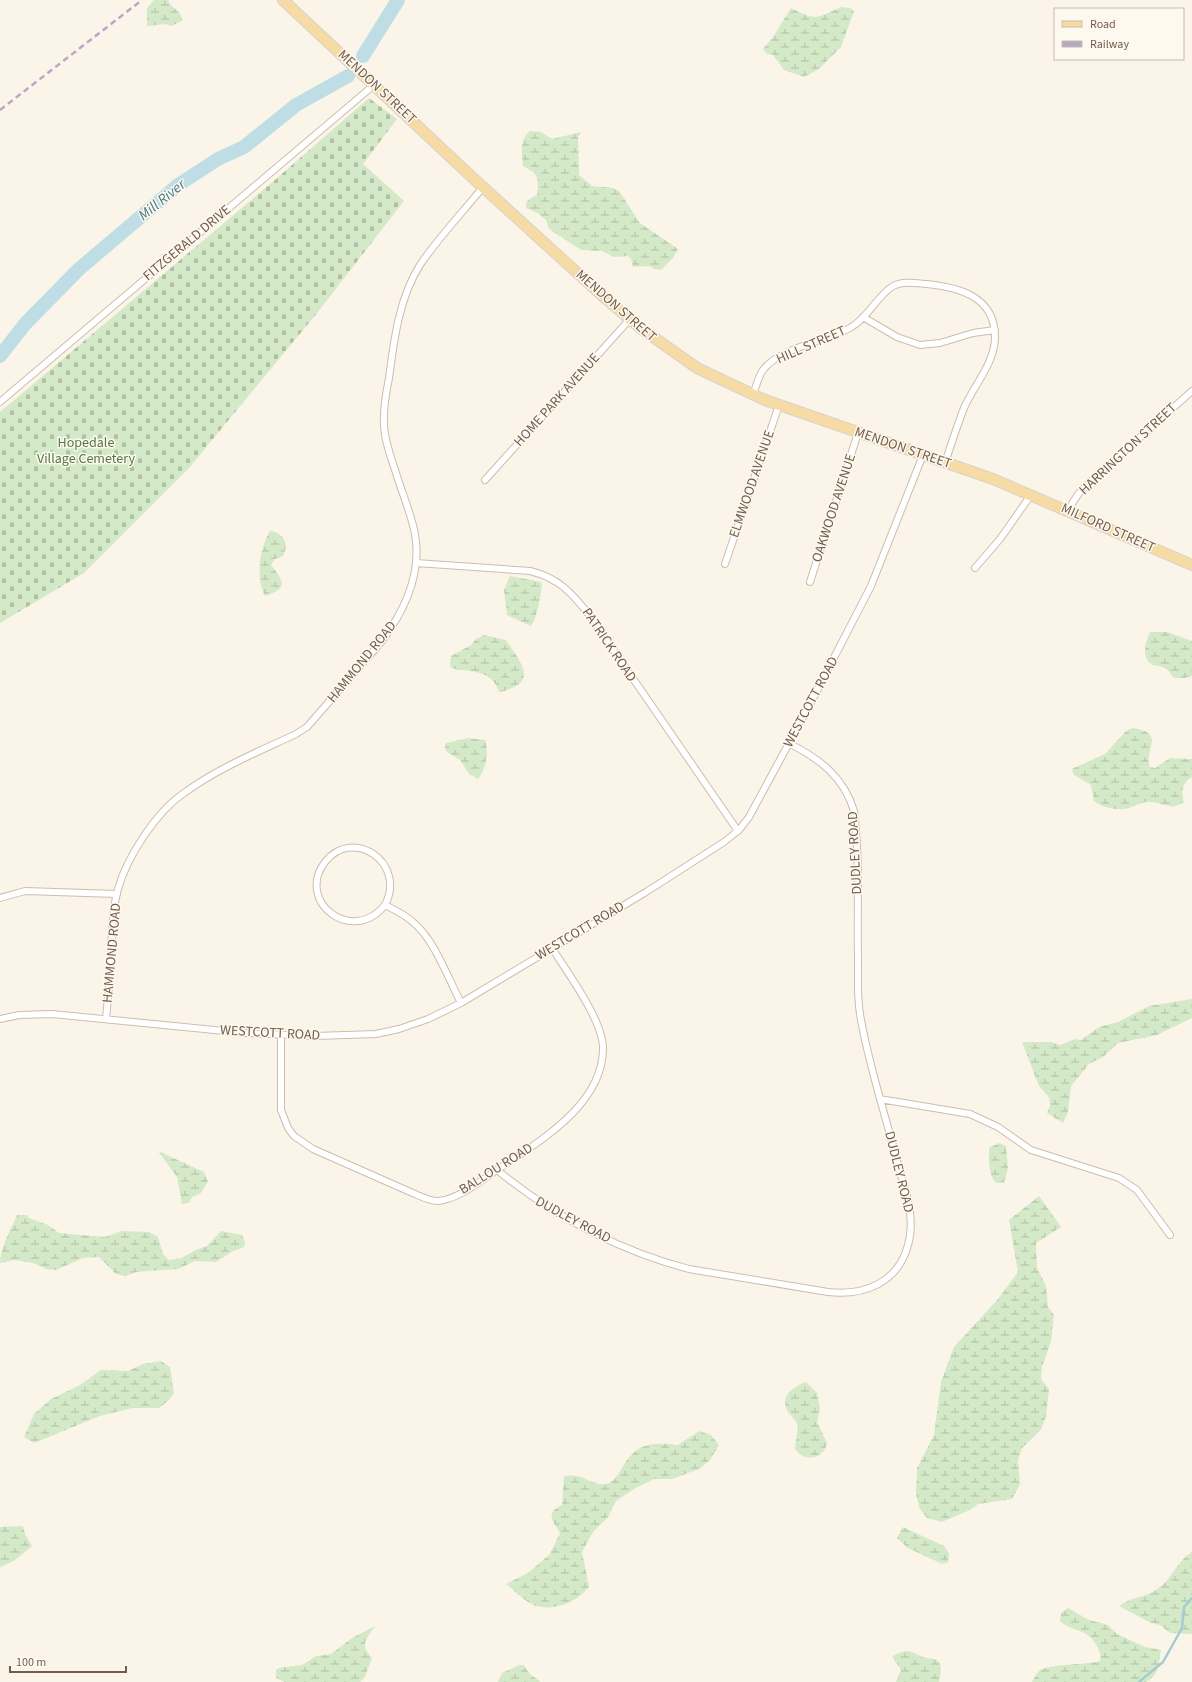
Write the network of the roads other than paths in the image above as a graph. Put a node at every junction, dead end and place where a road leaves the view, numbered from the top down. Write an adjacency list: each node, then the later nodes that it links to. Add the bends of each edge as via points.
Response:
1 (289, 2): 2 (main road, MENDON STREET)
2 (374, 85): 3 (main road, MENDON STREET); 9 (street, FITZGERALD DRIVE)
3 (483, 187): 5 (main road, MENDON STREET); 17 (street, HAMMOND ROAD, via 420,265 409,286 401,311 393,352 384,424 388,451 415,533)
4 (863, 317): 6 (street, via 897,337 920,345); 6 (street, HILL STREET, via 894,286 901,283 925,284 956,288 973,296 988,312); 8 (street, HILL STREET, via 848,329 797,348 774,360 762,371)
5 (630, 319): 8 (main road, MENDON STREET, via 667,349 697,368); 14 (street, HOME PARK AVENUE)
6 (995, 330): 13 (street, HILL STREET, via 992,357 964,408)
7 (1192, 391): 16 (street, HARRINGTON STREET, via 1090,482)
8 (753, 395): 10 (main road, MENDON STREET)
9 (0, 402)
10 (779, 405): 11 (main road, MENDON STREET); 18 (street, ELMWOOD AVENUE)
11 (858, 433): 12 (main road, MENDON STREET); 21 (street, OAKWOOD AVENUE)
12 (923, 455): 13 (main road, MENDON STREET); 22 (street, WESTCOTT ROAD, via 871,586)
13 (945, 463): 15 (main road, MENDON STREET)
14 (485, 480)
15 (1027, 493): 16 (main road, MILFORD STREET); 20 (street, via 1000,539)
16 (1068, 510): 19 (main road, MILFORD STREET)
17 (416, 563): 23 (street, PATRICK ROAD, via 530,571 543,574 562,585 590,616); 24 (street, HAMMOND ROAD, via 405,604 392,627 318,716 296,734 212,775 182,794 143,837 128,862)
18 (725, 564)
19 (1192, 565)
20 (975, 568)
21 (810, 582)
22 (788, 743): 23 (street, WESTCOTT ROAD); 32 (street, DUDLEY ROAD, via 833,772 848,792 854,811 859,1004)
23 (738, 831): 27 (street, WESTCOTT ROAD, via 702,857)
24 (117, 894): 25 (street, via 26,892); 30 (street, HAMMOND ROAD)
25 (0, 898)
26 (385, 905): 26 (street, via 373,917 361,921 348,922 326,910 318,895 318,878 325,862 330,856 344,849 359,848 372,853 384,863 390,876 390,891); 28 (street, via 414,922 425,935)
27 (552, 948): 28 (street, WESTCOTT ROAD); 33 (street, BALLOU ROAD, via 593,1017 602,1040 600,1065 586,1097 566,1121)
28 (461, 1002): 31 (street, WESTCOTT ROAD, via 428,1019 376,1034)
29 (0, 1019): 30 (street, WESTCOTT ROAD, via 19,1015 52,1014)
30 (106, 1019): 31 (street, WESTCOTT ROAD)
31 (282, 1035): 33 (street, BALLOU ROAD, via 283,1118 294,1136 308,1146 415,1194 437,1201 469,1188)
32 (880, 1099): 33 (street, DUDLEY ROAD, via 910,1214 910,1237 906,1252 892,1273 872,1287 855,1292 828,1292 671,1264 573,1223 528,1195); 34 (street, via 970,1114 998,1127 1031,1150 1118,1178 1137,1190)
33 (497, 1170)
34 (1170, 1235)

